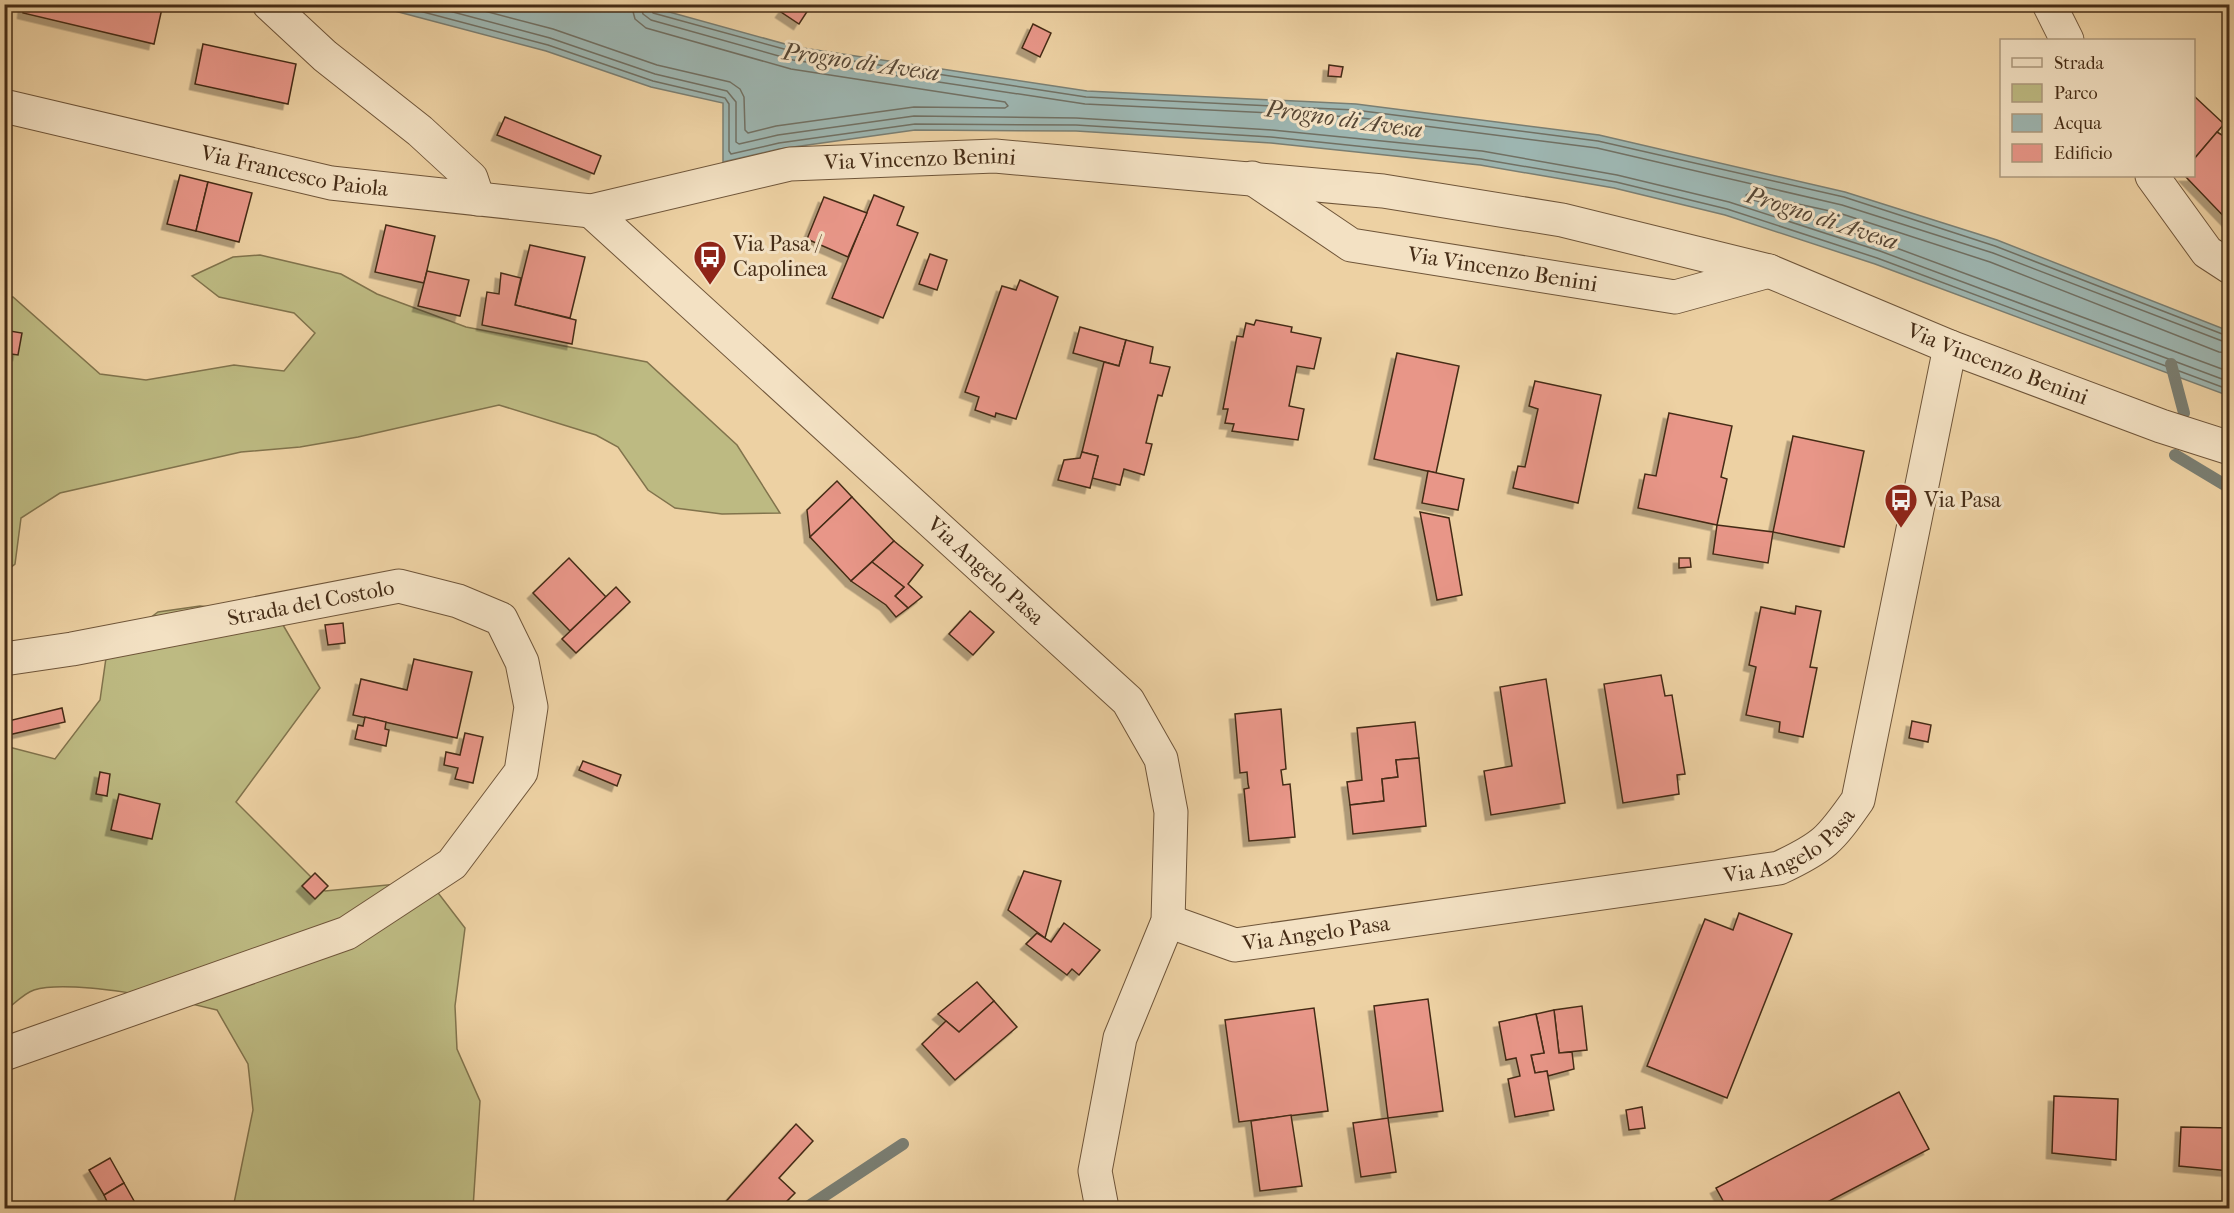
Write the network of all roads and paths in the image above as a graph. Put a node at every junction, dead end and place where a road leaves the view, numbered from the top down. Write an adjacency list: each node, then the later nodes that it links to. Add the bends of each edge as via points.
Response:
1 (269, 4): 7 (street, via 325,56 454,162 471,178)
2 (2049, 4): 3 (street)
3 (2066, 39)
4 (4, 106): 7 (street, Via Francesco Paiola, via 331,183)
5 (2153, 177): 9 (street, via 2207,252)
6 (1252, 178): 8 (street, Via Vincenzo Benini, via 995,156 790,164); 10 (street, Via Vincenzo Benini, via 1383,190 1562,220); 10 (street, Via Vincenzo Benini, via 1351,245 1675,297)
7 (478, 199): 8 (street, Via Francesco Paiola)
8 (591, 211): 14 (street, Via Angelo Pasa, via 1128,701 1161,759 1171,812)
9 (2229, 267)
10 (1769, 271): 11 (street, Via Vincenzo Benini)
11 (1950, 347): 12 (street, Via Vincenzo Benini); 14 (street, Via Angelo Pasa, via 1858,800 1830,839 1779,868 1235,945)
12 (2229, 448)
13 (4, 658): 15 (street, Strada del Costolo, via 72,649 399,586 458,601 501,619 522,662 531,707 521,772 452,864 347,933)
14 (1168, 921): 16 (street, via 1120,1038 1095,1171)
15 (4, 1054)
16 (1102, 1209)

